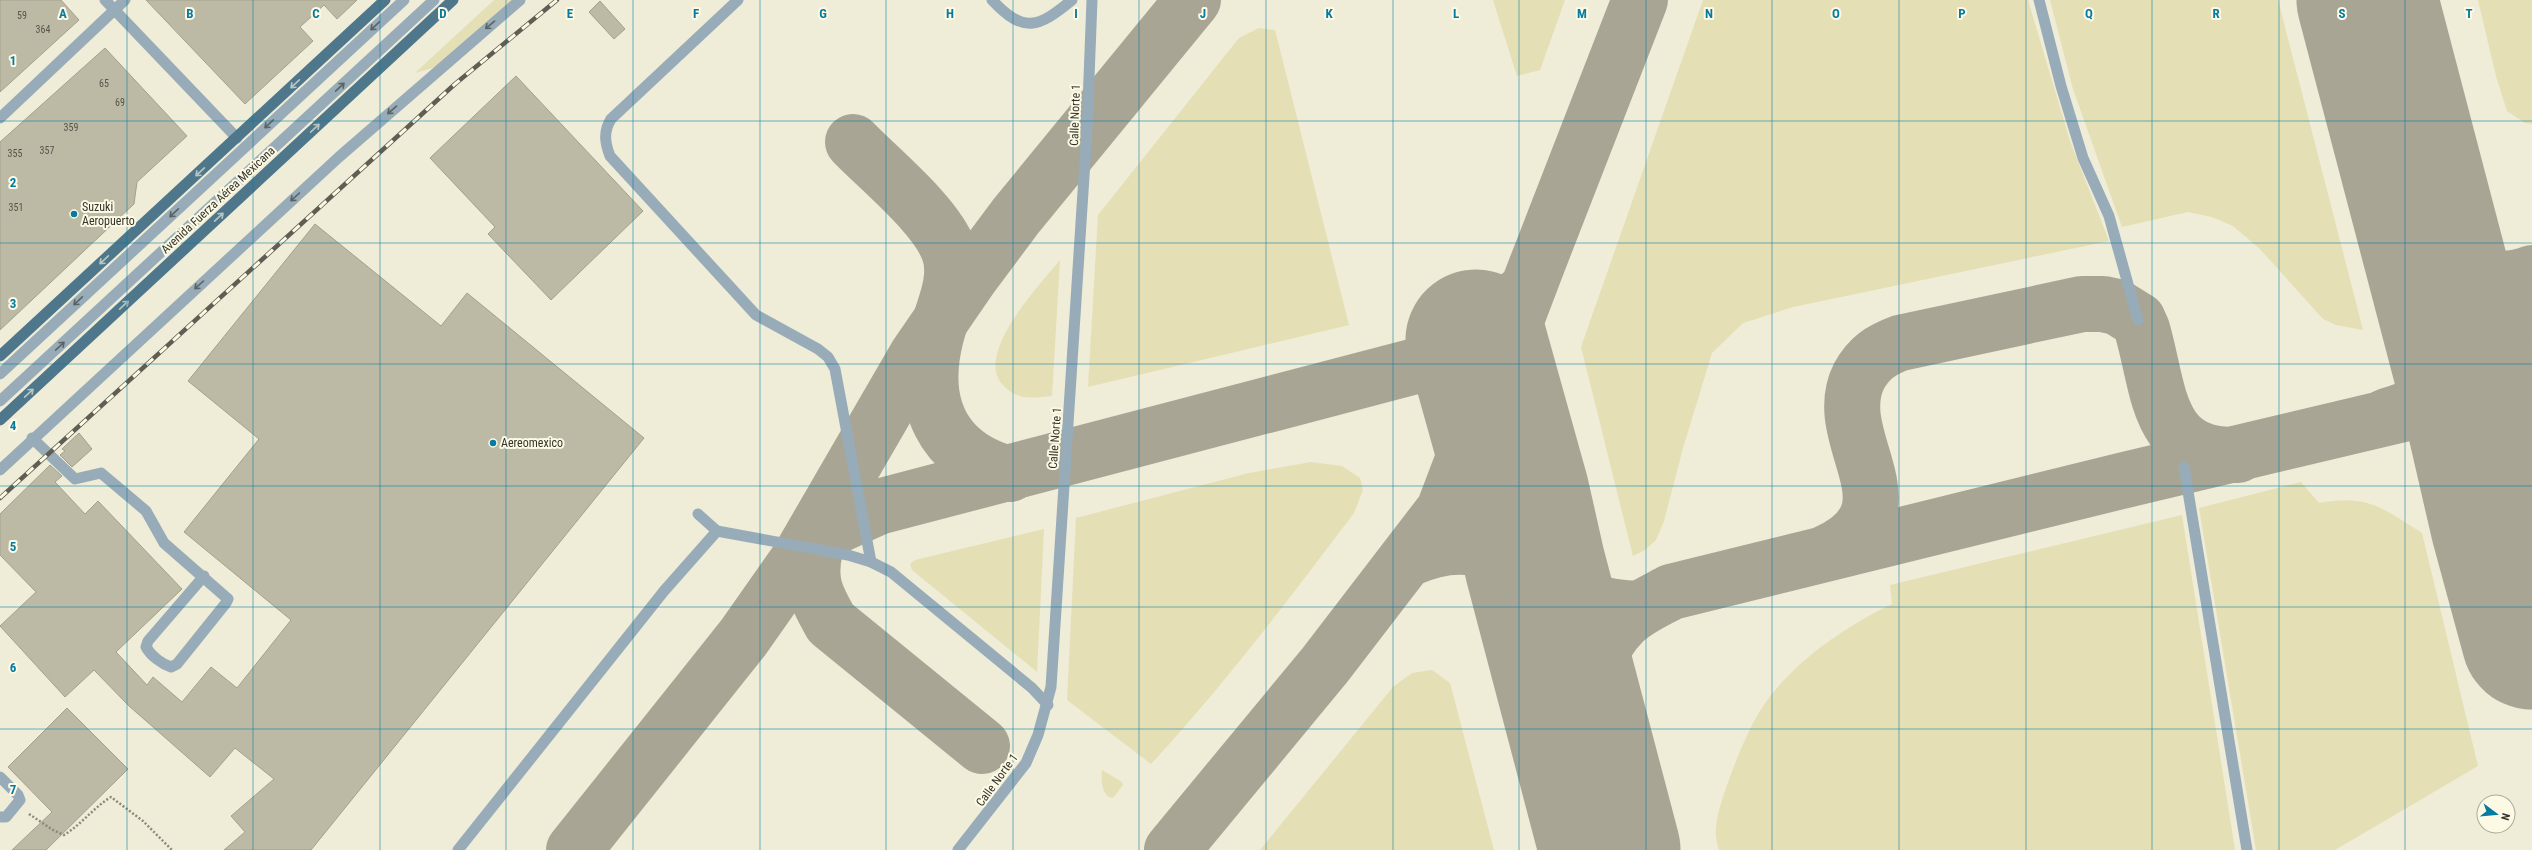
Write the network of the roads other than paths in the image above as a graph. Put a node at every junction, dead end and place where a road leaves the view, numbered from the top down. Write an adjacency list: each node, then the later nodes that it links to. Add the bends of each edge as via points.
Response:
1 (105, 0): 13 (street)
2 (125, 0): 13 (street)
3 (385, 0): 15 (main road, one-way to 15)
4 (404, 0): 18 (street, one-way to 18)
5 (434, 0): 19 (street, one-way to 5)
6 (453, 0): 20 (main road, Avenida Fuerza Aérea Mexicana, one-way to 6)
7 (520, 0): 21 (street, one-way to 21, via 339,157)
8 (738, 0): 26 (street, via 611,119 606,125 605,144 610,156 756,315 828,356 835,369)
9 (992, 0): 10 (street, via 1010,18 1031,24 1044,20)
10 (1072, 0)
11 (1092, 0): 28 (street, Calle Norte 1, via 1087,130)
12 (2039, 0): 16 (street, via 2083,158 2109,216)
13 (114, 10): 14 (street); 15 (street)
14 (0, 118)
15 (237, 138): 17 (main road, one-way to 17)
16 (2138, 320)
17 (0, 356)
18 (0, 374)
19 (0, 401)
20 (0, 420)
21 (32, 438): 23 (street); 27 (street, via 75,479 101,473 146,511 164,543)
22 (2184, 467): 33 (street)
23 (0, 470)
24 (698, 514): 25 (street)
25 (717, 531): 26 (street); 31 (street, via 664,591)
26 (871, 562): 28 (street, via 892,572 1032,688)
27 (204, 576): 27 (street, via 148,641 146,647 149,652 166,665 172,667 177,664 228,599)
28 (1048, 705): 32 (street, Calle Norte 1, via 1026,763)
29 (0, 777): 30 (street, via 20,800 18,806 6,817)
30 (0, 817)
31 (458, 850)
32 (958, 850)
33 (2247, 850)

